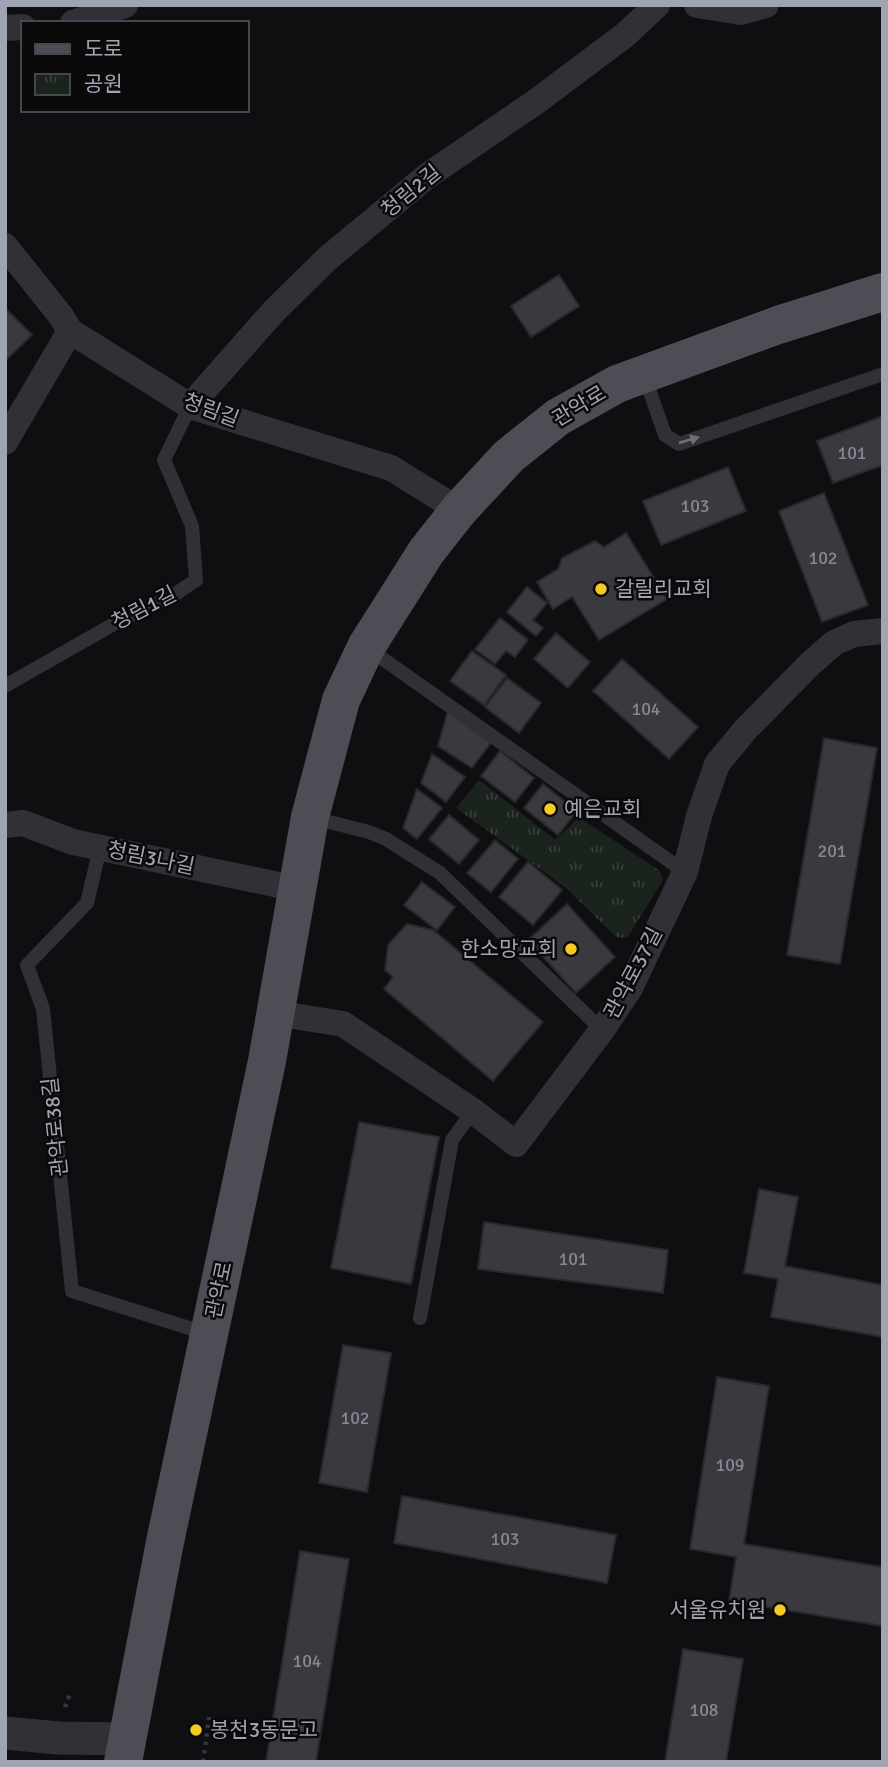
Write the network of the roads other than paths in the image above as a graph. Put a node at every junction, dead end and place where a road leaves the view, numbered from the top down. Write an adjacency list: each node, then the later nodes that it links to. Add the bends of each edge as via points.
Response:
1 (125, 5): 5 (street)
2 (657, 5): 11 (street, 청림2길, via 537,101 427,176 328,258)
3 (696, 5): 4 (street, via 741,12)
4 (766, 5)
5 (79, 21)
6 (5, 246): 8 (street, 청림길)
7 (883, 292): 9 (main road, 관악로)
8 (70, 331): 11 (street, 청림길); 12 (street)
9 (643, 374): 10 (lane, one-way to 10, via 665,435 679,444); 13 (main road, 관악로, via 558,417 509,456)
10 (883, 374)
11 (190, 406): 13 (street, 청림길, via 391,468); 16 (lane, 청림1길, via 164,460 192,526 195,580)
12 (5, 442)
13 (458, 510): 15 (main road, 관악로)
14 (883, 631): 20 (street, 관악로37길, via 854,634 834,643 717,764)
15 (366, 647): 17 (main road, 관악로, via 341,701); 20 (lane)
16 (5, 686)
17 (310, 817): 21 (main road, 관악로); 23 (lane, via 378,835 440,873)
18 (5, 825): 19 (street, 청림3나길, via 23,823)
19 (100, 848): 21 (street, 청림3나길); 26 (lane, 관악로38길, via 88,902 27,965 43,1009 72,1291)
20 (685, 872): 23 (street, 관악로37길, via 630,988)
21 (298, 889): 22 (main road, 관악로)
22 (275, 1013): 24 (street, 관악로37길, via 343,1024); 26 (main road, 관악로)
23 (602, 1030): 24 (street, 관악로37길, via 516,1144)
24 (473, 1111): 25 (lane, via 452,1140)
25 (420, 1318)
26 (209, 1334): 28 (main road, 관악로)
27 (5, 1733): 28 (street)
28 (126, 1750)

